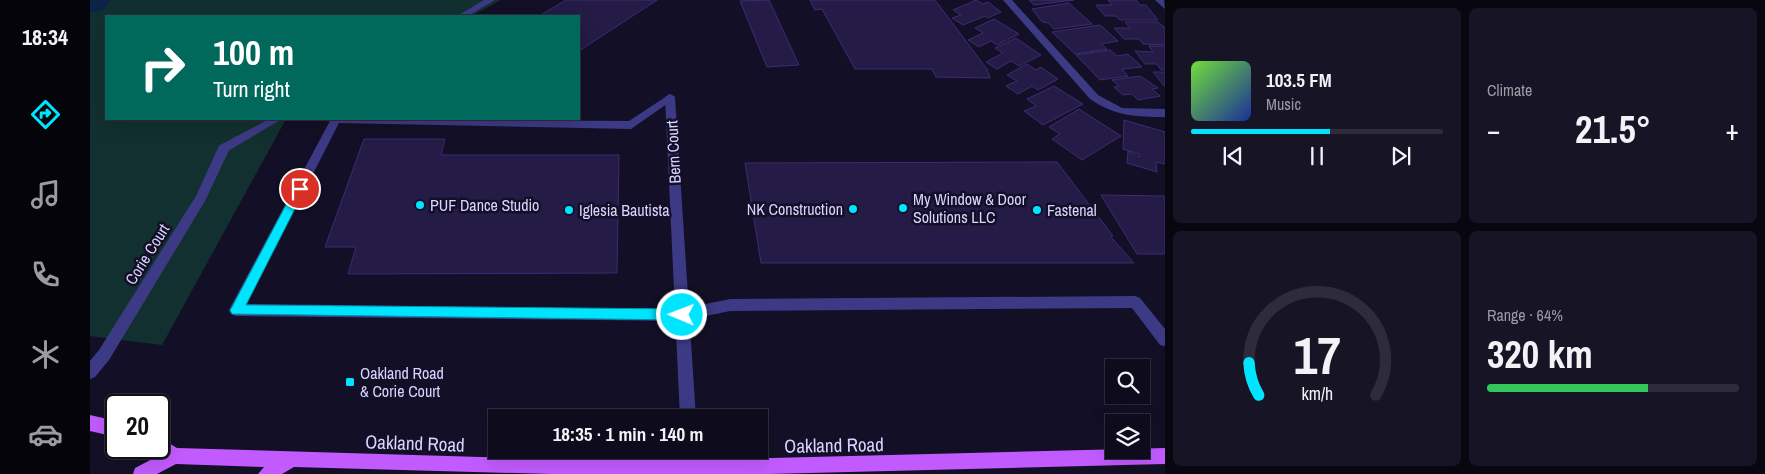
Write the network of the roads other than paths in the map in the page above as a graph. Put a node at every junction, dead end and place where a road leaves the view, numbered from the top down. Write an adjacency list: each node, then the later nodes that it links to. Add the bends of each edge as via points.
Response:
1 (491, 0): 5 (street)
2 (1007, 0): 6 (street, via 1094,97 1111,110)
3 (1159, 0): 4 (street)
4 (1165, 6)
5 (464, 15)
6 (1165, 113)
7 (275, 120): 12 (street, Corie Court, via 224,148 201,198 104,355)
8 (335, 120): 10 (street, Bern Court, via 236,310)
9 (385, 120): 10 (street, Bern Court, via 631,125 670,97)
10 (682, 315): 11 (street, via 730,305 1135,302); 13 (street, Bern Court)
11 (1165, 340)
12 (90, 372)
13 (687, 409)
14 (90, 424): 15 (main road)
15 (105, 427)
16 (170, 453): 17 (main road)
17 (175, 456): 20 (main road, Oakland Road); 22 (main road)
18 (1165, 456): 21 (main road, Oakland Road)
19 (690, 459): 21 (street)
20 (292, 460): 21 (main road, Oakland Road); 23 (main road)
21 (691, 468)
22 (142, 474)
23 (266, 474)

